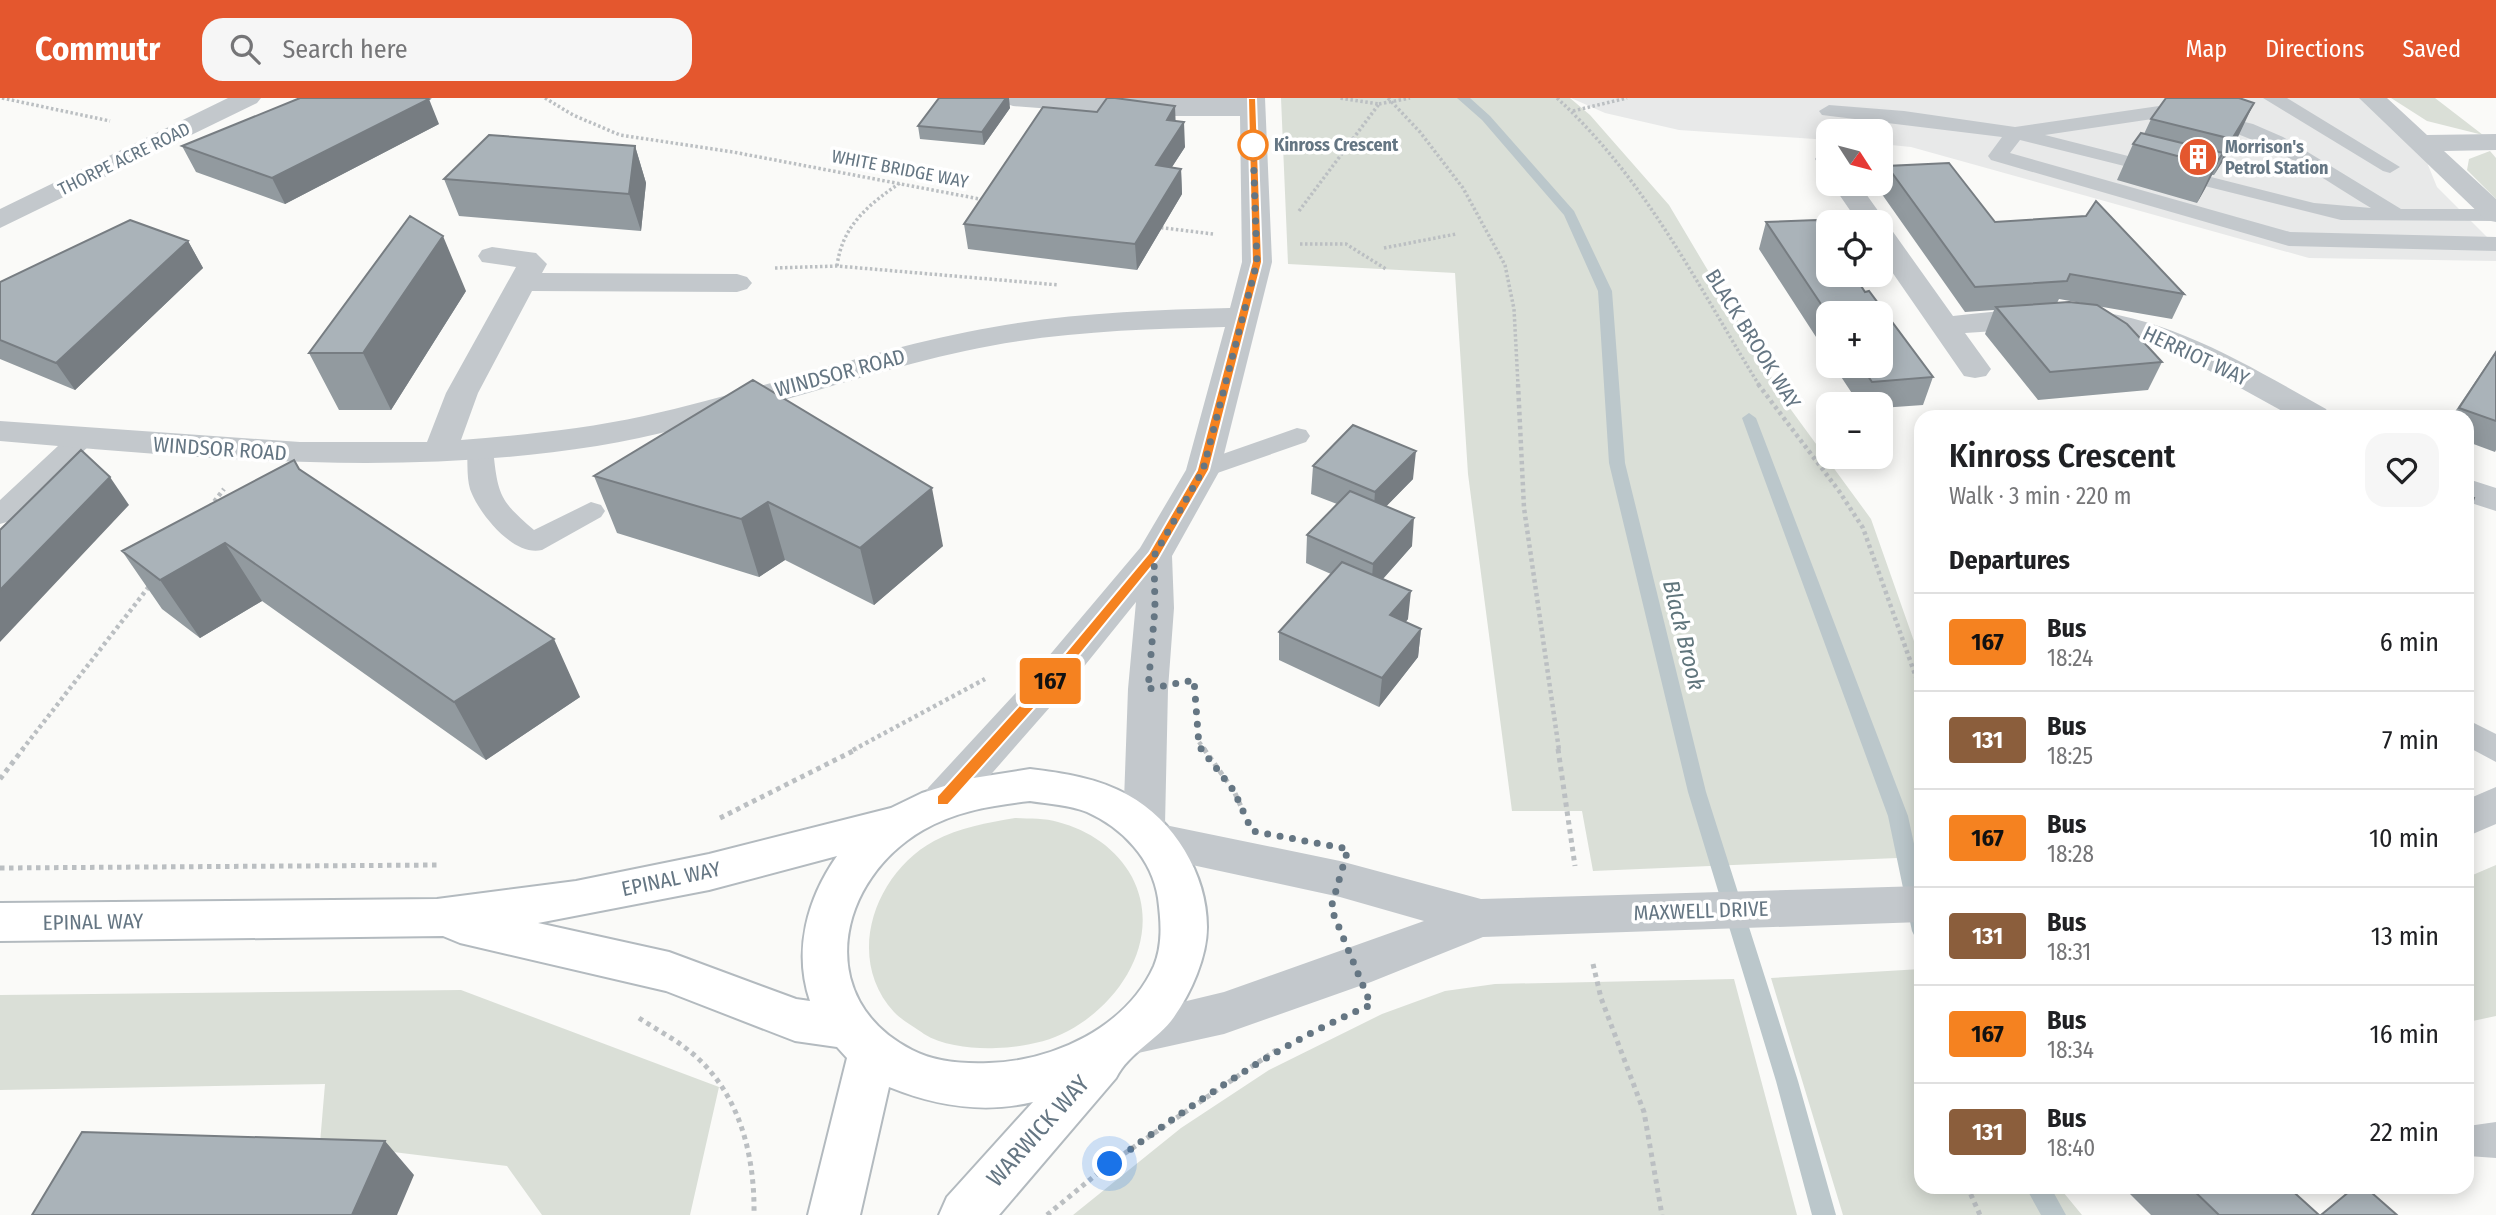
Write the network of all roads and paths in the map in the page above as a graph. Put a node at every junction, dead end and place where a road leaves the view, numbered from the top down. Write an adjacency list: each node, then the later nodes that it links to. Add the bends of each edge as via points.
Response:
1 (2, 98): 16 (path)
2 (248, 98): 16 (street, THORPE ACRE ROAD)
3 (545, 98): 21 (path, WHITE BRIDGE WAY, via 620,135)
4 (1013, 98): 12 (street, via 1144,108)
5 (1339, 98): 13 (path)
6 (1410, 98): 11 (path)
7 (1557, 98): 14 (path, BLACK BROOK WAY)
8 (1627, 98): 14 (path)
9 (2273, 98): 20 (lane)
10 (2372, 98): 19 (street)
11 (1390, 100): 13 (path); 72 (path, via 1463,188 1505,265 1514,309 1524,508)
12 (1252, 103): 28 (street)
13 (1379, 104): 28 (path, via 1290,225)
14 (1573, 111): 57 (path, BLACK BROOK WAY, via 1643,190 1760,387 1849,503 1863,528)
15 (1829, 111): 17 (lane)
16 (177, 133): 25 (street, THORPE ACRE ROAD)
17 (2015, 133): 24 (lane, via 2315,209); 24 (lane, via 2160,112 2216,120 2276,141); 29 (lane, via 1998,156 2268,235)
18 (2496, 142): 19 (street)
19 (2418, 143): 23 (street)
20 (2390, 167)
21 (901, 183): 22 (path, WHITE BRIDGE WAY); 34 (path, via 872,203 842,234)
22 (988, 200)
23 (2496, 214): 24 (lane)
24 (2398, 215)
25 (0, 220)
26 (1155, 227): 28 (path)
27 (1456, 234): 30 (path)
28 (1257, 241): 35 (path, via 1346,244); 38 (street, via 1257,262)
29 (2496, 244)
30 (1384, 248)
31 (1893, 252): 39 (street)
32 (492, 256): 33 (street)
33 (534, 264): 36 (street); 46 (street, via 462,393)
34 (837, 266): 36 (path, via 744,269); 37 (path)
35 (1386, 269)
36 (737, 283)
37 (1063, 286)
38 (1244, 317): 45 (street, WINDSOR ROAD, via 1124,319 967,341 658,423); 48 (street)
39 (1945, 326): 40 (street); 41 (street, HERRIOT WAY, via 2035,318 2092,319 2133,327 2218,362)
40 (1975, 369)
41 (2303, 410)
42 (0, 431): 44 (street, WINDSOR ROAD)
43 (1297, 436): 48 (lane)
44 (82, 438): 47 (street, WINDSOR ROAD); 52 (lane)
45 (480, 449): 46 (street, WINDSOR ROAD); 51 (lane, via 484,492 502,517 532,543)
46 (440, 452): 47 (street, WINDSOR ROAD)
47 (252, 453): 53 (path)
48 (1203, 470): 54 (street)
49 (2474, 492): 50 (street)
50 (2496, 500)
51 (591, 511)
52 (0, 515)
53 (201, 518)
54 (1154, 556): 56 (street); 68 (street, via 1148,689)
55 (159, 572): 61 (path)
56 (1037, 668): 62 (street); 66 (path)
57 (1914, 671)
58 (1198, 732): 65 (path, via 1199,746 1234,791)
59 (2474, 736): 60 (lane)
60 (2496, 750)
61 (0, 779)
62 (943, 800): 67 (street); 68 (street, via 986,788 1030,785 1062,789 1112,806)
63 (2496, 804): 64 (street)
64 (2474, 816)
65 (1248, 821)
66 (711, 822)
67 (901, 822): 73 (street, EPINAL WAY, via 709,872 576,899); 77 (street, via 856,864 836,895 823,940 826,986)
68 (1149, 834): 74 (street, MAXWELL DRIVE); 78 (street, WARWICK WAY, via 1173,868 1183,900 1184,934 1176,970 1157,1004)
69 (452, 865): 70 (path)
70 (0, 868)
71 (1914, 904): 72 (street, MAXWELL DRIVE)
72 (1589, 915): 74 (street, MAXWELL DRIVE); 85 (path, via 1601,998 1644,1112)
73 (438, 918): 75 (street, EPINAL WAY); 77 (street, EPINAL WAY, via 669,972)
74 (1481, 918): 78 (street, MAXWELL DRIVE, via 1356,968 1224,1013)
75 (0, 922)
76 (637, 1017): 81 (path, via 701,1060 741,1120 755,1183)
77 (860, 1040): 78 (street, via 885,1062 938,1084 998,1088 1059,1076); 82 (street)
78 (1120, 1041): 83 (street, WARWICK WAY)
79 (1286, 1045): 84 (path, via 1188,1108)
80 (1971, 1194): 86 (path)
81 (754, 1215)
82 (834, 1215)
83 (965, 1215)
84 (1046, 1215)
85 (1662, 1215)
86 (1980, 1215)

